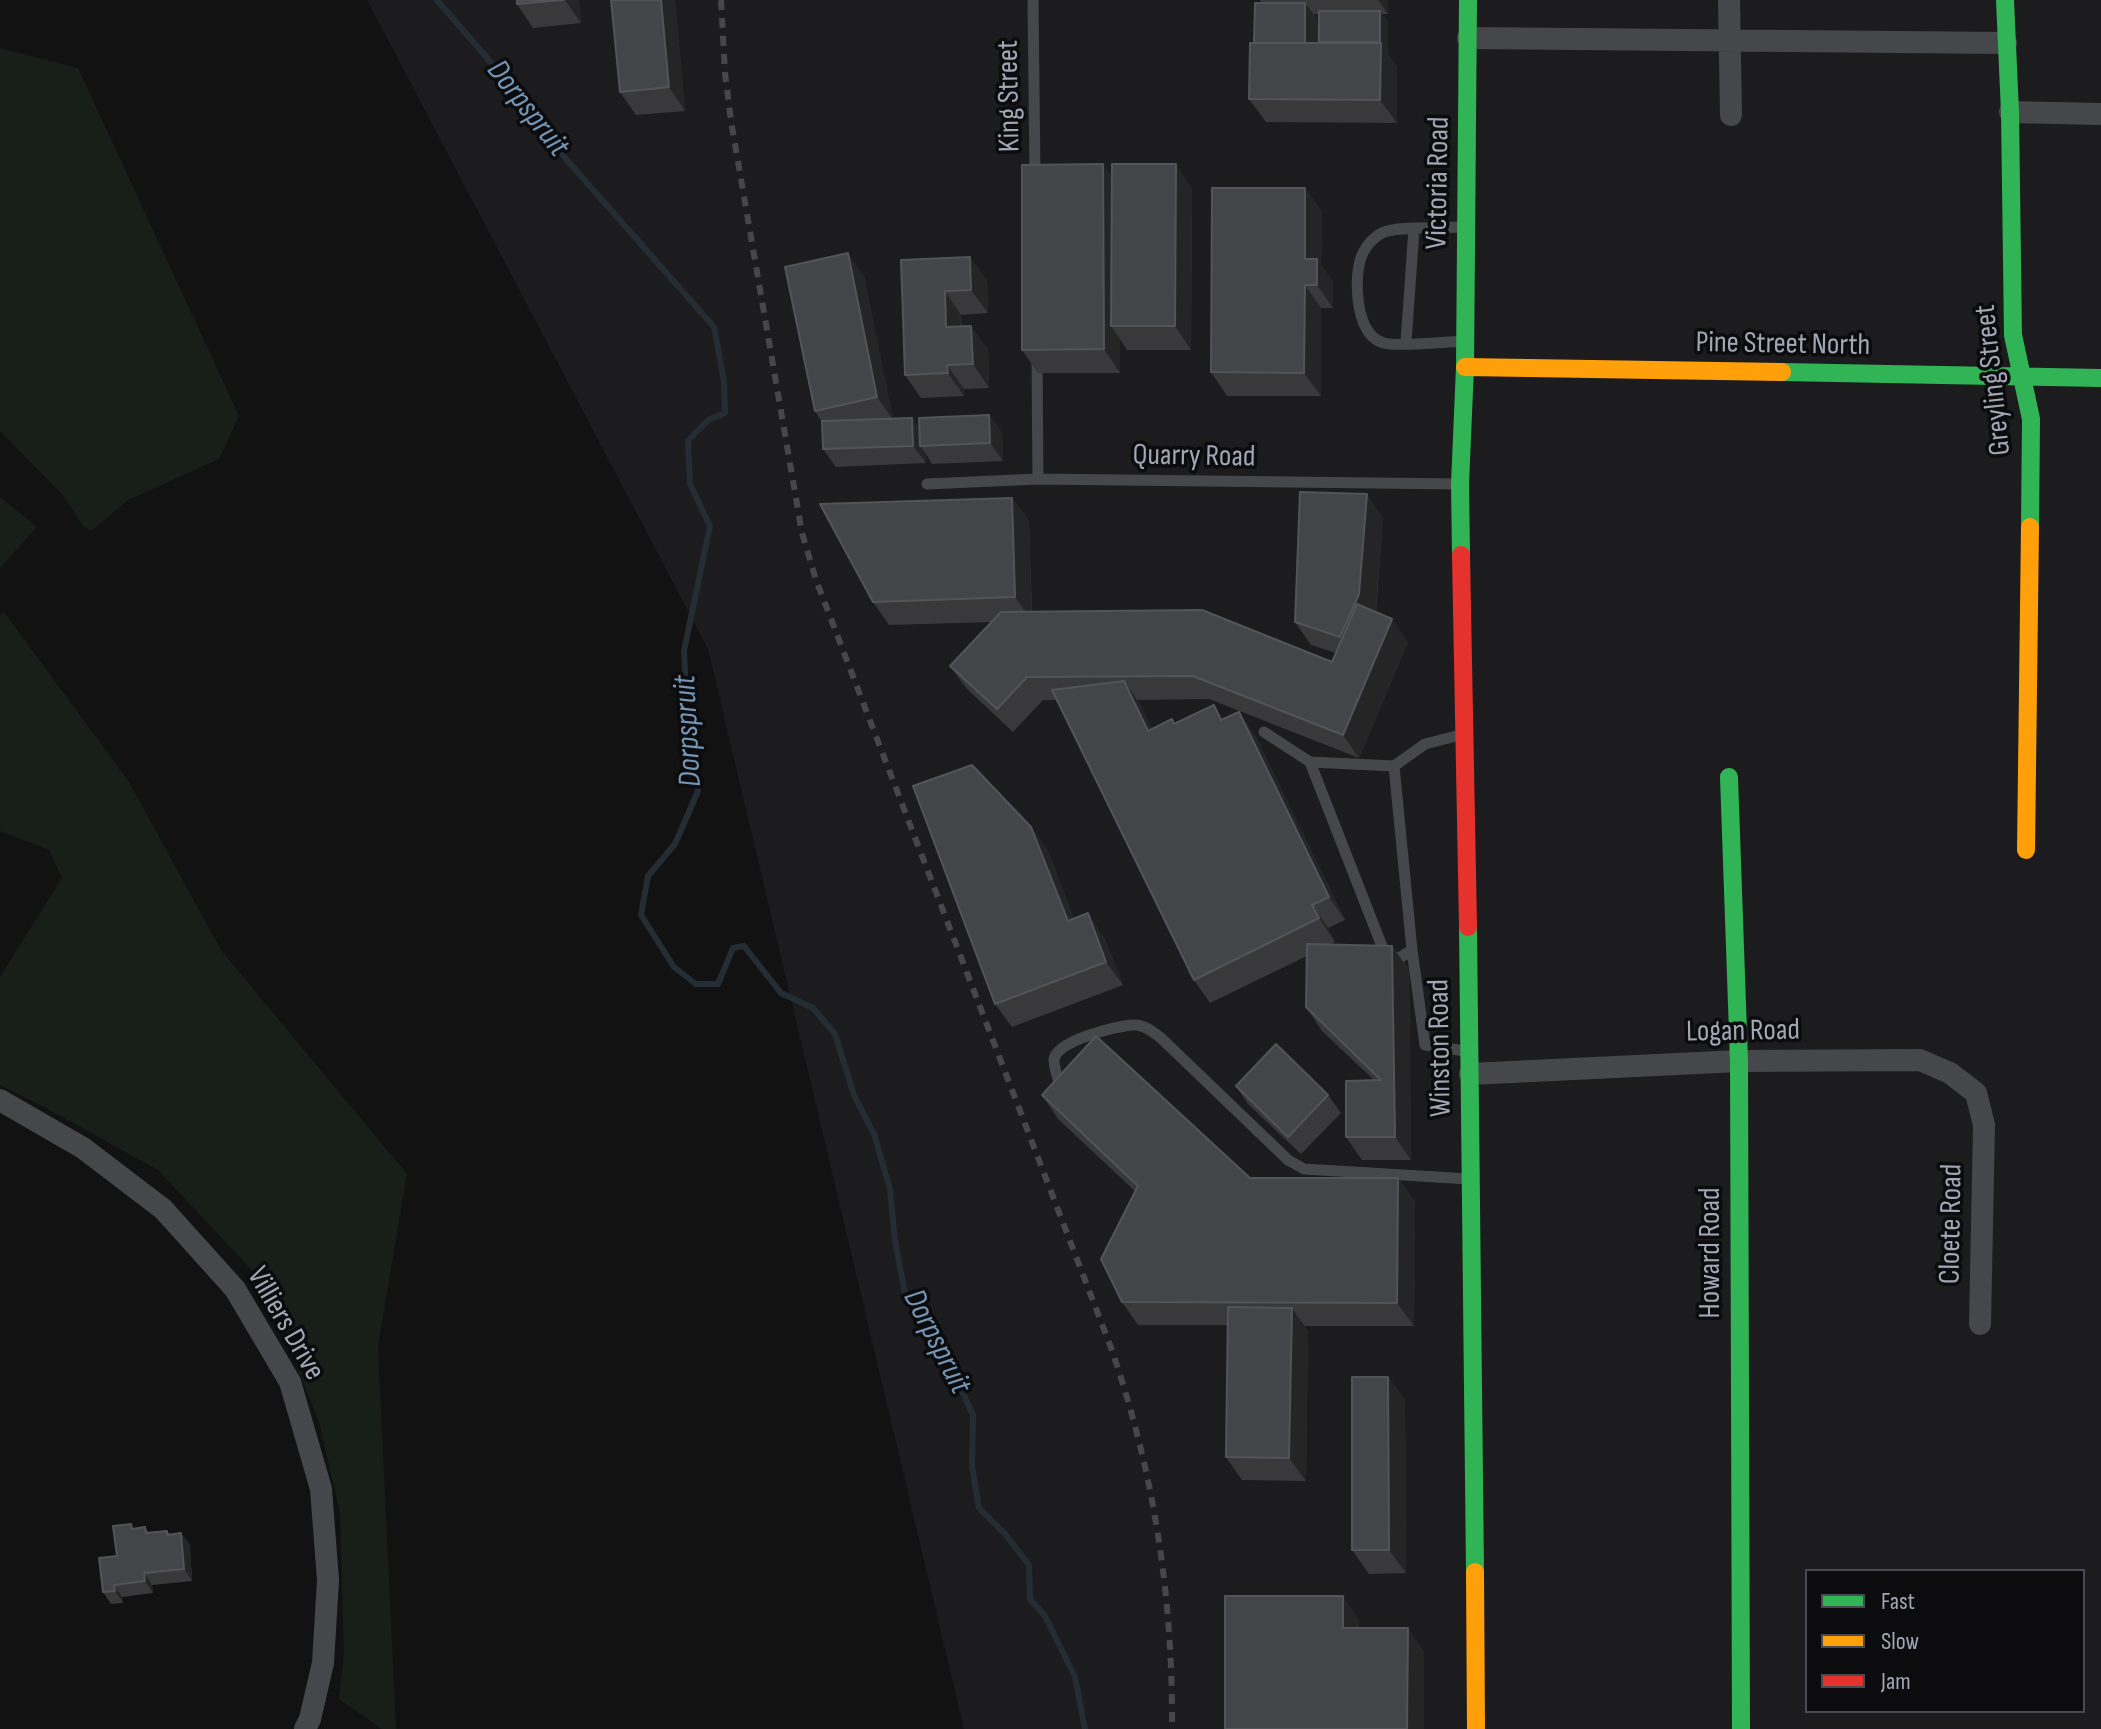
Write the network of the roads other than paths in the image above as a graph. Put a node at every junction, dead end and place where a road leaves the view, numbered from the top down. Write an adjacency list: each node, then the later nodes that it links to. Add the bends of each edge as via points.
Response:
1 (1033, 0): 11 (lane, King Street)
2 (1468, 0): 5 (street, Victoria Road)
3 (1729, 0): 6 (street)
4 (2005, 0): 7 (street, Greyling Street)
5 (1468, 38): 6 (street); 12 (street, Victoria Road)
6 (1729, 40): 7 (street); 10 (street)
7 (2006, 43): 8 (street, Greyling Street)
8 (2010, 112): 9 (street); 18 (street, Greyling Street, via 2013,335)
9 (2101, 114)
10 (1731, 115)
11 (1035, 192)
12 (1466, 227): 13 (lane); 14 (street, Victoria Road)
13 (1414, 229): 15 (lane); 15 (lane, via 1385,230 1370,241 1360,260 1361,318 1368,334 1384,343)
14 (1465, 341): 15 (lane); 17 (street, Victoria Road)
15 (1406, 342)
16 (1037, 351): 20 (lane)
17 (1465, 367): 18 (street, Pine Street North); 22 (street, Winston Road)
18 (2021, 377): 19 (street, Pine Street North); 28 (street, Greyling Street, via 2031,419)
19 (2101, 378)
20 (1038, 479): 21 (lane, Quarry Road); 22 (lane, Quarry Road)
21 (927, 484)
22 (1460, 484): 24 (street, Winston Road)
23 (1264, 732): 25 (lane)
24 (1464, 734): 26 (lane, via 1425,744); 31 (street, Winston Road)
25 (1310, 762): 26 (lane); 29 (lane, via 1387,959)
26 (1394, 766): 29 (lane)
27 (1729, 777): 30 (street, Howard Road)
28 (2026, 850)
29 (1412, 950): 31 (lane, via 1425,1045)
30 (1739, 1061): 31 (street, Logan Road); 34 (street, Logan Road, via 1920,1060 1950,1073 1976,1093); 39 (street, Howard Road)
31 (1470, 1063): 35 (street, Winston Road)
32 (0, 1100): 37 (street, Villiers Drive, via 83,1148 163,1209 235,1289 290,1382 321,1489 328,1580 323,1663)
33 (1064, 1100): 35 (lane, via 1057,1052 1068,1042 1135,1024 1161,1038 1288,1160 1304,1169)
34 (1984, 1125): 36 (street, Cloete Road)
35 (1471, 1179): 38 (street, Winston Road)
36 (1980, 1324)
37 (305, 1729)
38 (1476, 1729)
39 (1741, 1729)

